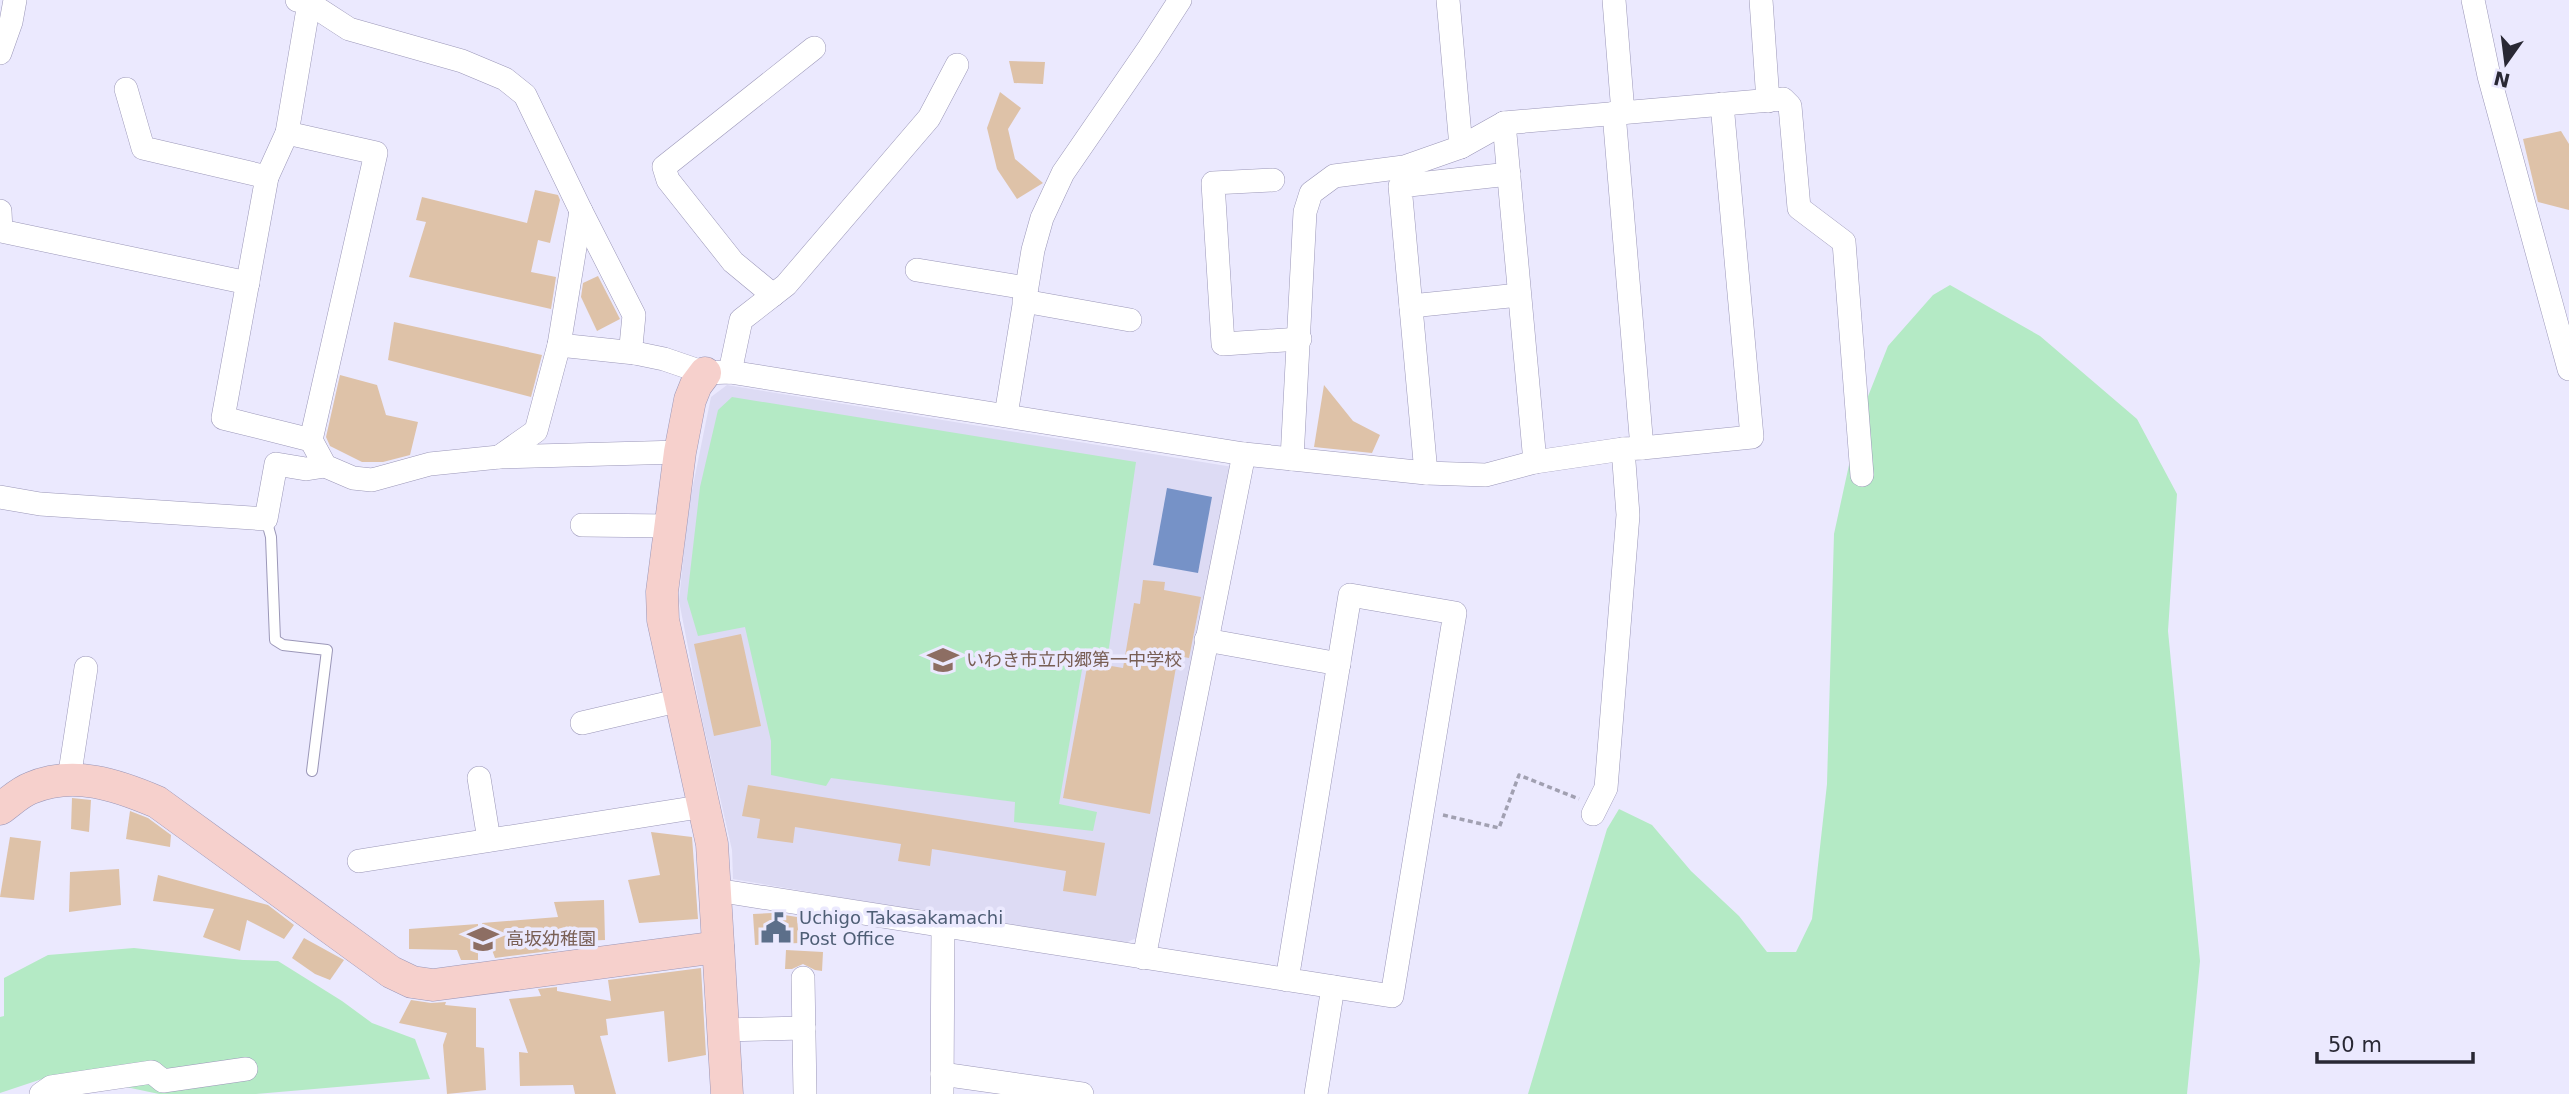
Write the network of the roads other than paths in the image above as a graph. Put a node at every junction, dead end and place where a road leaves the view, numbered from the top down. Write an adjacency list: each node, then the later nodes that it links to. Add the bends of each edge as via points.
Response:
1 (15, 0): 9 (street)
2 (1180, 0): 26 (street, via 1063,173 1042,218)
3 (1448, 0): 17 (street)
4 (1614, 0): 14 (street)
5 (1760, 0): 12 (street)
6 (2473, 0): 33 (street, via 2489,76)
7 (303, 2): 16 (street); 22 (street, via 349,29 462,61 505,79 525,94)
8 (814, 48): 25 (street, via 664,167 668,180 733,262)
9 (0, 53)
10 (957, 65): 25 (street, via 929,118)
11 (126, 89): 19 (street, via 143,148)
12 (1768, 100): 13 (street); 45 (street, via 1783,99 1790,106 1799,208 1844,242)
13 (1721, 104): 14 (street); 37 (street, via 1752,437)
14 (1619, 113): 15 (street); 37 (street)
15 (1504, 122): 17 (street); 18 (street)
16 (287, 133): 19 (street); 36 (street, via 376,153)
17 (1461, 147): 30 (street, via 1404,167 1334,176 1311,193 1305,212)
18 (1508, 174): 27 (street); 28 (street, via 1400,186)
19 (267, 177): 24 (street)
20 (1273, 180): 30 (street, via 1213,183 1223,344)
21 (0, 211): 24 (street, via 1,231)
22 (581, 211): 31 (street); 32 (street, via 634,315 631,346)
23 (917, 270): 26 (street)
24 (247, 283): 36 (street, via 222,418)
25 (773, 295): 34 (street, via 741,320)
26 (1025, 295): 29 (street); 35 (street)
27 (1519, 295): 28 (street); 42 (street)
28 (1411, 306): 44 (street)
29 (1130, 320)
30 (1300, 339): 41 (street)
31 (559, 345): 32 (street); 40 (street, via 536,431)
32 (635, 353): 34 (street)
33 (2569, 369)
34 (717, 373): 35 (street); 38 (street, via 696,385)
35 (1006, 415): 39 (street)
36 (311, 440): 43 (street)
37 (1633, 449): 42 (street); 60 (street, via 1605,788)
38 (680, 452): 40 (street); 49 (street)
39 (1244, 454): 41 (street); 50 (street)
40 (499, 457): 43 (street, via 430,464 372,480 352,478)
41 (1292, 459): 44 (street)
42 (1535, 462): 44 (street, via 1486,475)
43 (325, 466): 47 (street, via 306,469 275,464)
44 (1426, 473)
45 (1862, 475)
46 (0, 497): 47 (street, via 40,504)
47 (266, 519): 55 (lane, via 271,537 275,640 327,650)
48 (582, 525): 49 (street)
49 (670, 527): 53 (street, via 663,620)
50 (1206, 640): 51 (street); 66 (street)
51 (1339, 664): 68 (street); 69 (street, via 1350,595 1455,612 1392,996)
52 (86, 668): 57 (street)
53 (681, 700): 54 (street); 58 (street)
54 (582, 723)
55 (312, 771)
56 (479, 778): 61 (street)
57 (69, 779): 59 (street, via 29,789); 65 (street, via 106,783 157,802 391,972 412,982 433,985)
58 (705, 806): 61 (street); 63 (street)
59 (0, 809)
60 (1595, 810)
61 (489, 840): 62 (street)
62 (359, 861)
63 (716, 890): 64 (street); 65 (street)
64 (943, 925): 66 (street); 73 (street)
65 (718, 947): 71 (street)
66 (1144, 958): 68 (street)
67 (803, 978): 70 (street)
68 (1287, 980): 69 (street)
69 (1333, 987): 78 (street)
70 (804, 1028): 71 (street); 76 (street)
71 (722, 1030): 75 (street)
72 (246, 1069): 74 (street, via 163,1081 152,1072 51,1087)
73 (942, 1084): 77 (street)
74 (41, 1094)
75 (727, 1094)
76 (805, 1094)
77 (1082, 1094)
78 (1316, 1094)

